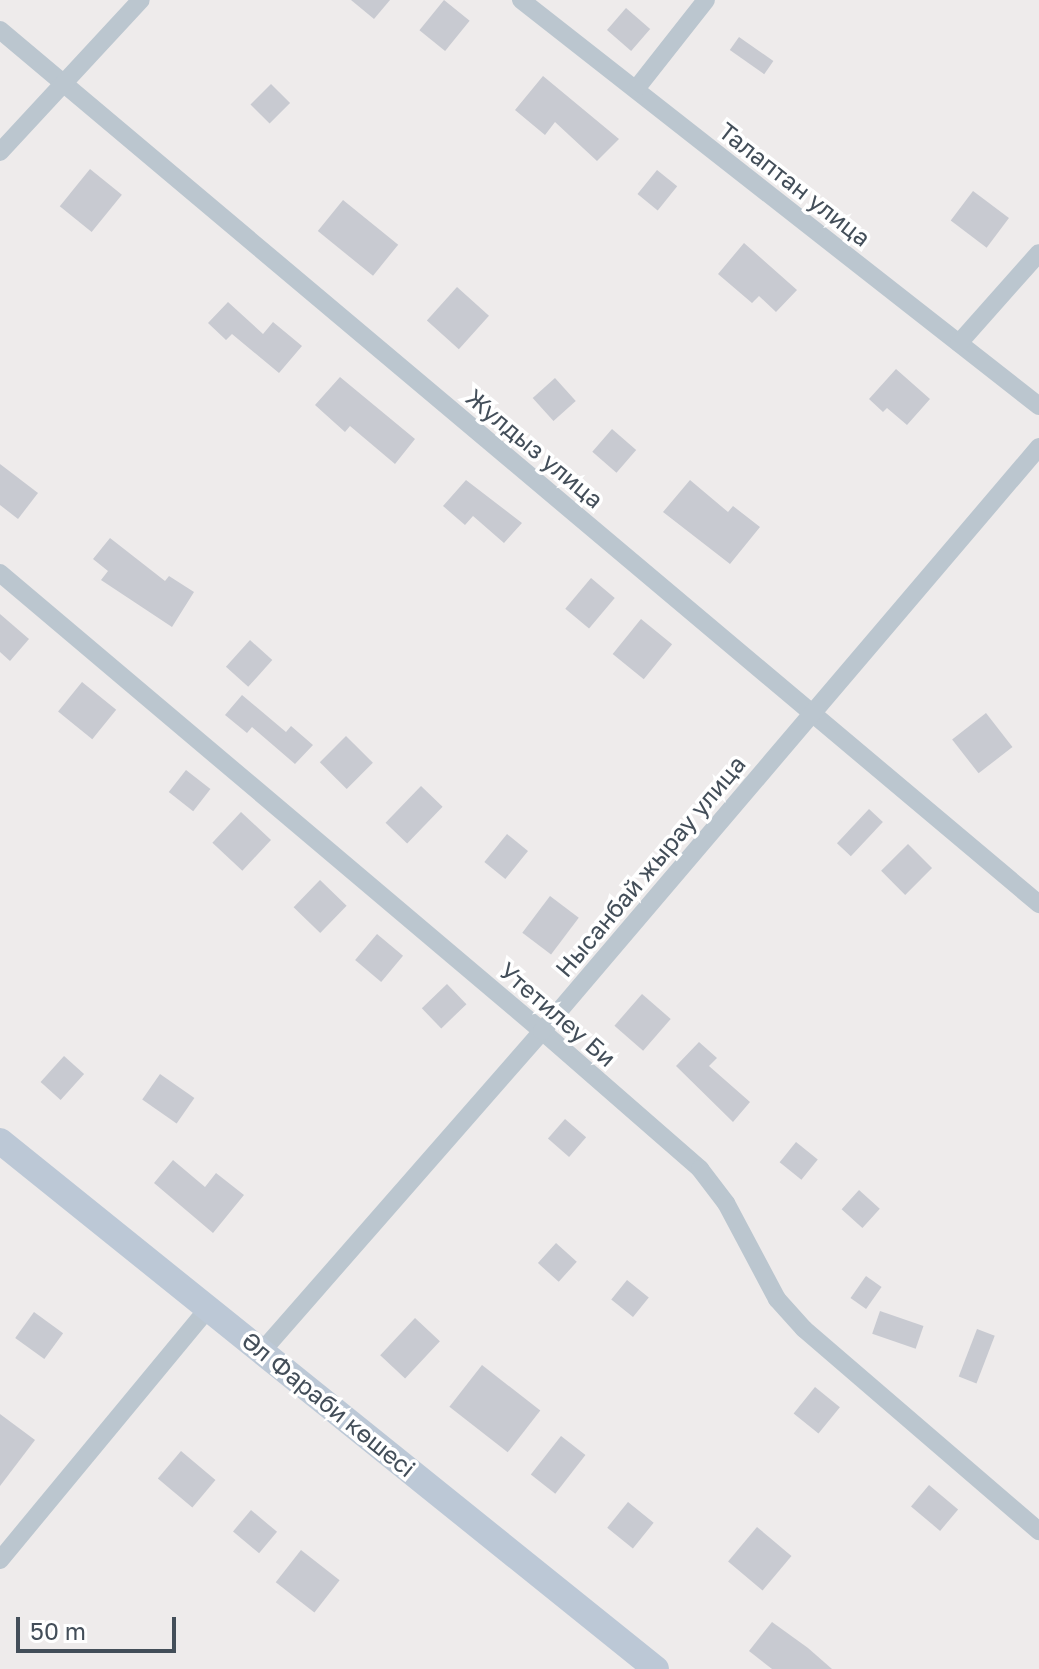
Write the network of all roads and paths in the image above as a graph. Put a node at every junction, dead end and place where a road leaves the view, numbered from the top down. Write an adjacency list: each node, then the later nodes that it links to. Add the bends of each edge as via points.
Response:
1 (141, 0): 5 (street)
2 (521, 0): 6 (street, Талаптан улица)
3 (706, 0): 6 (street)
4 (0, 30): 5 (street, Жулдыз улица)
5 (62, 82): 7 (street); 13 (street, Жулдыз улица)
6 (636, 89): 9 (street, Талаптан улица)
7 (0, 152)
8 (1039, 253): 9 (street)
9 (959, 343): 10 (street, Талаптан улица)
10 (1039, 406)
11 (1039, 447): 13 (street, Нысанбай жырау улица)
12 (0, 573): 15 (street, Утетилеу Би)
13 (811, 711): 14 (street, Жулдыз улица); 15 (street, Нысанбай жырау улица)
14 (1039, 904)
15 (542, 1031): 18 (street, Нысанбай жырау улица); 19 (street, Утетилеу Би, via 700,1169 726,1203 777,1299 804,1329)
16 (0, 1141): 17 (street, Әл Фараби көшесі)
17 (209, 1307): 18 (street, Әл Фараби көшесі); 20 (street)
18 (263, 1350): 21 (street, Әл Фараби көшесі)
19 (1039, 1531)
20 (0, 1560)
21 (656, 1669)

